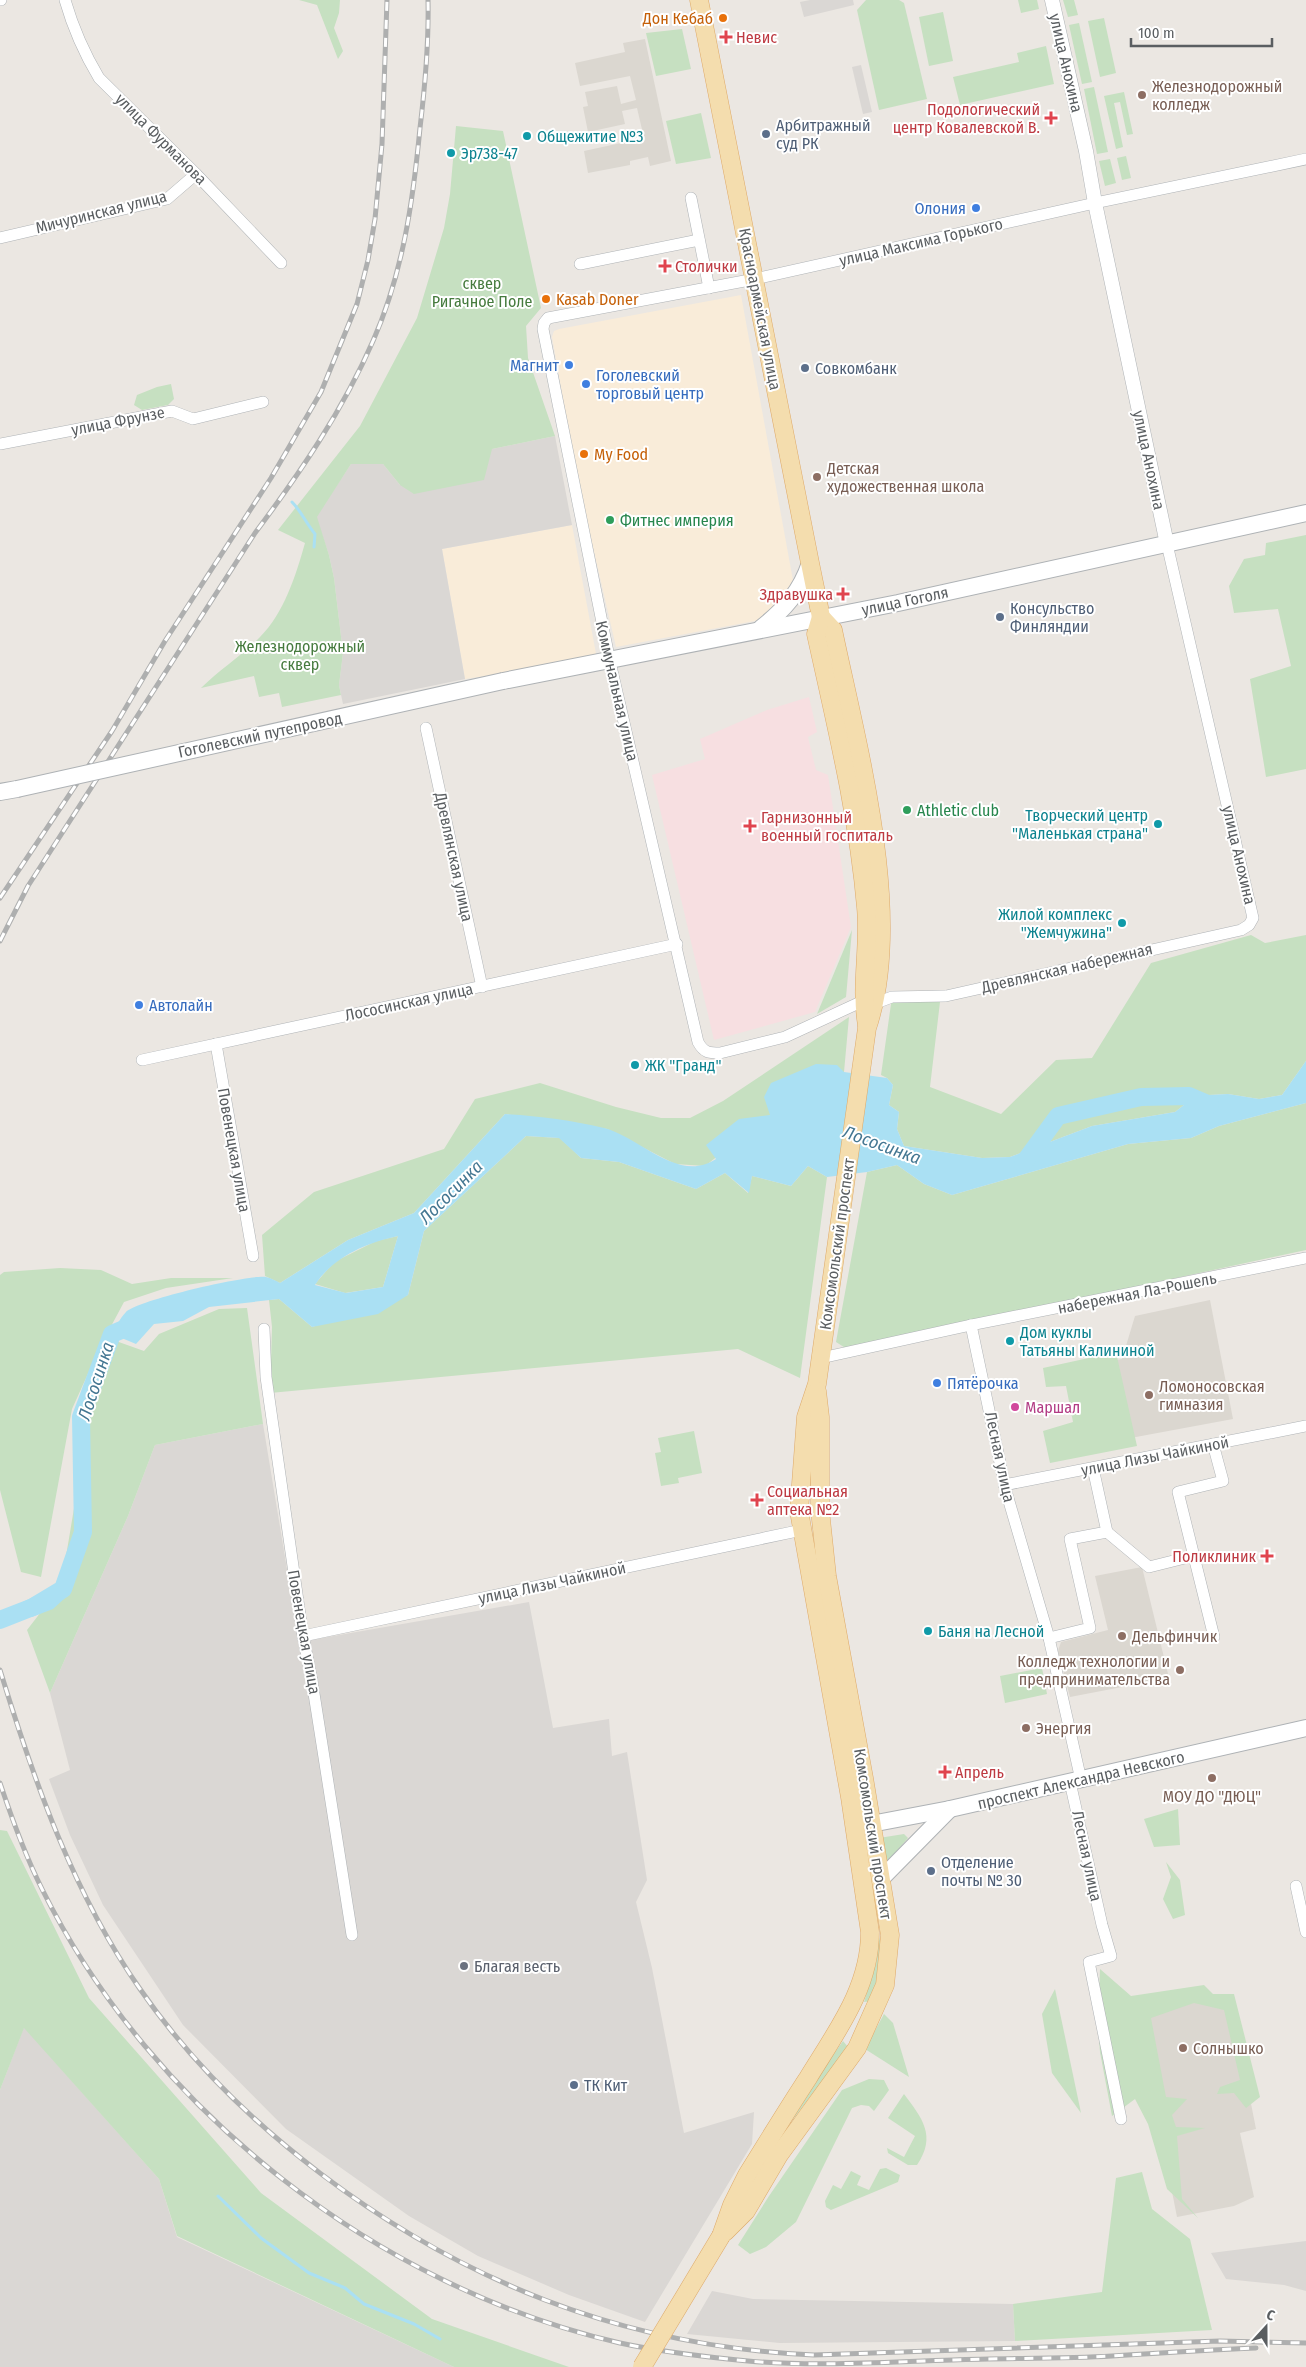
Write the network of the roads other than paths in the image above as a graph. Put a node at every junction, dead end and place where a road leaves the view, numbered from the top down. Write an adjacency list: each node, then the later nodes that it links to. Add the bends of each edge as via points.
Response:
1 (65, 0): 5 (street, улица Фурманова, via 71,22 99,78)
2 (699, 0): 12 (main road, Красноармейская улица)
3 (1052, 0): 7 (street, улица Анохина)
4 (1306, 159): 7 (street, улица Максима Горького)
5 (196, 174): 8 (street, Мичуринская улица, via 167,199); 10 (street, улица Фурманова)
6 (691, 198): 9 (street)
7 (1095, 203): 12 (street, улица Максима Горького); 18 (street, улица Анохина)
8 (0, 238)
9 (699, 240): 11 (street); 13 (street)
10 (281, 263)
11 (580, 264)
12 (755, 279): 13 (street, улица Максима Горького); 19 (main road, Красноармейская улица)
13 (709, 288): 14 (street, улица Максима Горького, via 548,318)
14 (543, 329): 22 (street, Коммунальная улица)
15 (263, 402): 16 (street, улица Фрунзе, via 193,419 172,411)
16 (0, 444)
17 (1306, 513): 18 (main road, улица Гоголя)
18 (1167, 544): 20 (main road, улица Гоголя); 26 (street, улица Анохина)
19 (810, 562): 20 (main road, Красноармейская улица); 21 (main road, via 806,576 790,602)
20 (821, 617): 21 (main road, улица Гоголя); 29 (main road, Красноармейская улица, via 834,630 872,834 881,910 880,954)
21 (757, 631): 22 (main road, улица Гоголя)
22 (610, 662): 23 (main road, улица Гоголя); 27 (street, Коммунальная улица)
23 (503, 682): 25 (main road, Гоголевский путепровод, bridge)
24 (426, 728): 28 (street, Древлянская улица)
25 (0, 792)
26 (1253, 918): 29 (street, Древлянская набережная, via 1240,930 946,996 892,997)
27 (677, 944): 28 (street, Лососинская улица); 32 (street, Коммунальная улица)
28 (482, 987): 31 (street, Лососинская улица)
29 (869, 1002): 30 (main road, Красноармейская улица); 32 (street, Древлянская набережная, via 785,1038 720,1053)
30 (866, 1036): 38 (main road, Комсомольский проспект)
31 (216, 1044): 33 (street, Лососинская улица); 34 (street, Повенецкая улица)
32 (702, 1050)
33 (142, 1060)
34 (252, 1256)
35 (1306, 1258): 36 (street, набережная Ла-Рошель)
36 (971, 1325): 38 (street, набережная Ла-Рошель); 45 (street, Лесная улица)
37 (264, 1329): 49 (street, Повенецкая улица, via 266,1377)
38 (821, 1358): 39 (main road, Комсомольский проспект)
39 (817, 1384): 42 (main road, Комсомольский проспект); 43 (main road, Комсомольский проспект, via 806,1417)
40 (1306, 1426): 41 (street, улица Лизы Чайкиной)
41 (1213, 1444): 44 (street, улица Лизы Чайкиной); 48 (street, via 1223,1481 1178,1492)
42 (820, 1465): 43 (street); 55 (main road, Комсомольский проспект, via 820,1510 827,1576)
43 (802, 1466): 46 (main road, Комсомольский проспект, via 799,1511)
44 (1093, 1468): 45 (street, улица Лизы Чайкиной); 47 (street)
45 (1004, 1485): 51 (street, Лесная улица)
46 (802, 1530): 49 (street, улица Лизы Чайкиной); 55 (main road, Комсомольский проспект)
47 (1107, 1532): 48 (street, via 1149,1567); 51 (street, via 1070,1539 1090,1628)
48 (1193, 1556): 50 (street)
49 (302, 1636): 59 (street, Повенецкая улица)
50 (1214, 1637)
51 (1050, 1638): 53 (street, Лесная улица)
52 (1306, 1728): 53 (main road, проспект Александра Невского)
53 (1076, 1781): 54 (main road, проспект Александра Невского); 60 (street, Лесная улица, via 1102,1925 1111,1956 1090,1962)
54 (950, 1809): 55 (main road, проспект Александра Невского); 56 (main road)
55 (863, 1825): 56 (main road, Комсомольский проспект); 61 (main road, Комсомольский проспект, via 870,1949 860,1987 840,2026 747,2176 732,2205)
56 (880, 1880): 61 (main road, Комсомольский проспект, via 890,1935 886,1985 877,2007 857,2048 779,2155 746,2211)
57 (1296, 1886): 58 (street)
58 (1306, 1932)
59 (352, 1935)
60 (1121, 2119)
61 (722, 2236): 62 (main road, Комсомольский проспект, bridge)
62 (642, 2367)

